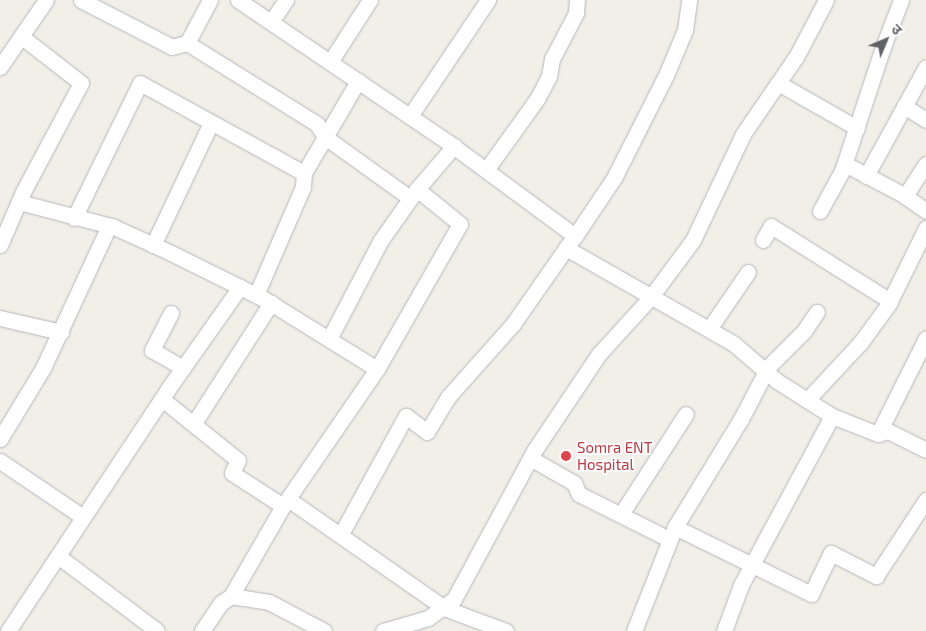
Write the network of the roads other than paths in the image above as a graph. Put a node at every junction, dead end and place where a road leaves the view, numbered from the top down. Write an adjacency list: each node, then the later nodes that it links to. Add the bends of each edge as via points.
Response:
1 (46, 0): 13 (street)
2 (81, 0): 14 (street, via 172,47)
3 (210, 0): 14 (street)
4 (238, 0): 12 (street)
5 (286, 0): 12 (street)
6 (370, 0): 16 (street)
7 (488, 0): 22 (street)
8 (577, 0): 30 (street, via 576,13 552,59 549,76 537,99)
9 (689, 0): 42 (street, via 685,30 666,75 614,178)
10 (826, 0): 20 (street)
11 (901, 0): 25 (street)
12 (271, 22): 16 (street)
13 (22, 37): 15 (street); 35 (street, via 81,83)
14 (187, 44): 26 (street, via 317,124)
15 (6, 47): 17 (street)
16 (330, 62): 19 (street)
17 (0, 67)
18 (926, 67): 21 (street)
19 (358, 81): 22 (street); 26 (street)
20 (778, 83): 25 (street); 48 (street, via 743,134 693,240)
21 (904, 106): 23 (street); 32 (street)
22 (410, 116): 27 (street)
23 (926, 120)
24 (211, 123): 31 (street); 38 (street, via 140,83); 44 (street)
25 (857, 128): 28 (street)
26 (324, 135): 31 (street); 33 (street)
27 (454, 146): 30 (street); 33 (street)
28 (845, 164): 32 (street); 36 (street)
29 (926, 164): 34 (street)
30 (486, 170): 42 (street)
31 (304, 173): 47 (street, via 303,187)
32 (866, 176): 34 (street)
33 (413, 194): 57 (street, via 381,240); 59 (street, via 460,224)
34 (905, 196): 37 (street)
35 (18, 202): 38 (street); 43 (street)
36 (820, 211)
37 (926, 211)
38 (74, 218): 39 (street)
39 (109, 226): 44 (street); 55 (street)
40 (926, 228): 49 (street)
41 (763, 240): 49 (street, via 771,226)
42 (571, 242): 48 (street); 76 (street, via 513,324 448,397 428,432 406,416)
43 (0, 245)
44 (153, 245): 46 (street)
45 (748, 272): 54 (street)
46 (240, 287): 47 (street); 58 (street)
47 (256, 295): 50 (street)
48 (650, 298): 54 (street); 69 (street, via 599,354)
49 (890, 301): 62 (street, via 861,342)
50 (271, 303): 57 (street); 65 (street)
51 (816, 312): 60 (street, via 804,331)
52 (171, 313): 58 (street, via 152,350)
53 (0, 318): 55 (street)
54 (709, 329): 60 (street, via 734,344)
55 (61, 332): 67 (street)
56 (926, 338): 66 (street)
57 (329, 339): 59 (street)
58 (183, 368): 61 (street)
59 (377, 369): 72 (street)
60 (765, 371): 62 (street); 75 (street, via 741,419)
61 (162, 399): 65 (street); 74 (street)
62 (808, 400): 64 (street)
63 (686, 414): 73 (street)
64 (832, 416): 66 (street); 78 (street)
65 (194, 423): 72 (street, via 238,460 232,473)
66 (878, 434): 68 (street, via 888,431)
67 (0, 439)
68 (926, 450)
69 (530, 458): 73 (street, via 574,483 579,494); 80 (street, via 454,599)
70 (0, 461): 74 (street)
71 (926, 500): 78 (street, via 876,576 831,553 811,594)
72 (286, 503): 76 (street); 79 (street)
73 (621, 514): 75 (street)
74 (83, 517): 77 (street)
75 (672, 533): 78 (street); 88 (street)
76 (341, 534): 80 (street)
77 (58, 556): 82 (street); 83 (street)
78 (753, 563): 89 (street)
79 (231, 596): 84 (street, via 221,602); 85 (street, via 269,602)
80 (444, 608): 81 (street); 87 (street)
81 (425, 624): 86 (street)
82 (8, 631)
83 (157, 631)
84 (202, 631)
85 (324, 631)
86 (383, 631)
87 (506, 631)
88 (634, 631)
89 (724, 631)

